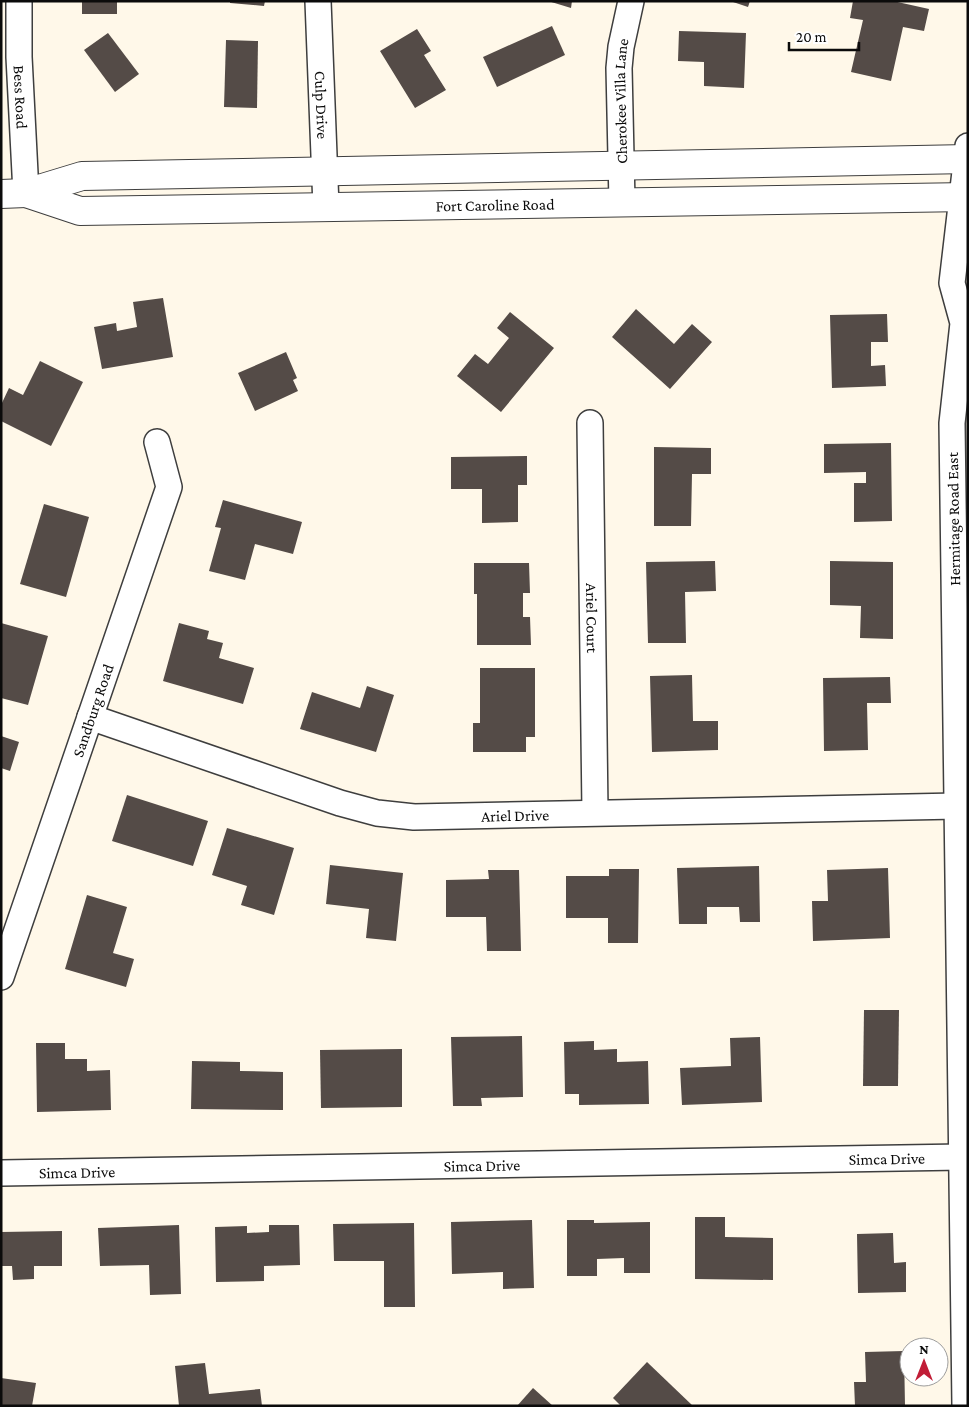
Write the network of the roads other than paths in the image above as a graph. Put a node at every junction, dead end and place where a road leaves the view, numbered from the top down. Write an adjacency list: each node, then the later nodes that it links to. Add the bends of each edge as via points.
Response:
1 (19, 1): 7 (street, Bess Road)
2 (318, 1): 6 (street, Culp Drive)
3 (631, 1): 5 (street, Cherokee Villa Lane, via 619,68)
4 (967, 155): 5 (street); 8 (street, Hermitage Road East)
5 (621, 165): 6 (street); 9 (street, Cherokee Villa Lane)
6 (325, 171): 7 (street, via 82,176); 10 (street, Culp Drive)
7 (14, 194): 10 (street, Fort Caroline Road, via 80,211)
8 (965, 197): 9 (street, Fort Caroline Road); 11 (street, Hermitage Road East, via 952,283)
9 (622, 202): 10 (street, Fort Caroline Road)
10 (326, 207)
11 (966, 323): 12 (street, Hermitage Road East)
12 (960, 422): 16 (street, Hermitage Road East)
13 (590, 424): 17 (street, Ariel Court)
14 (157, 442): 15 (street, Sandburg Road, via 169,487)
15 (90, 717): 17 (street, Ariel Drive, via 376,813 414,816); 18 (street, Sandburg Road)
16 (957, 806): 17 (street, Ariel Drive); 19 (street, Hermitage Road East)
17 (595, 812)
18 (1, 976)
19 (962, 1157): 20 (street, Simca Drive); 21 (street, Hermitage Road East)
20 (1, 1173)
21 (966, 1406)

